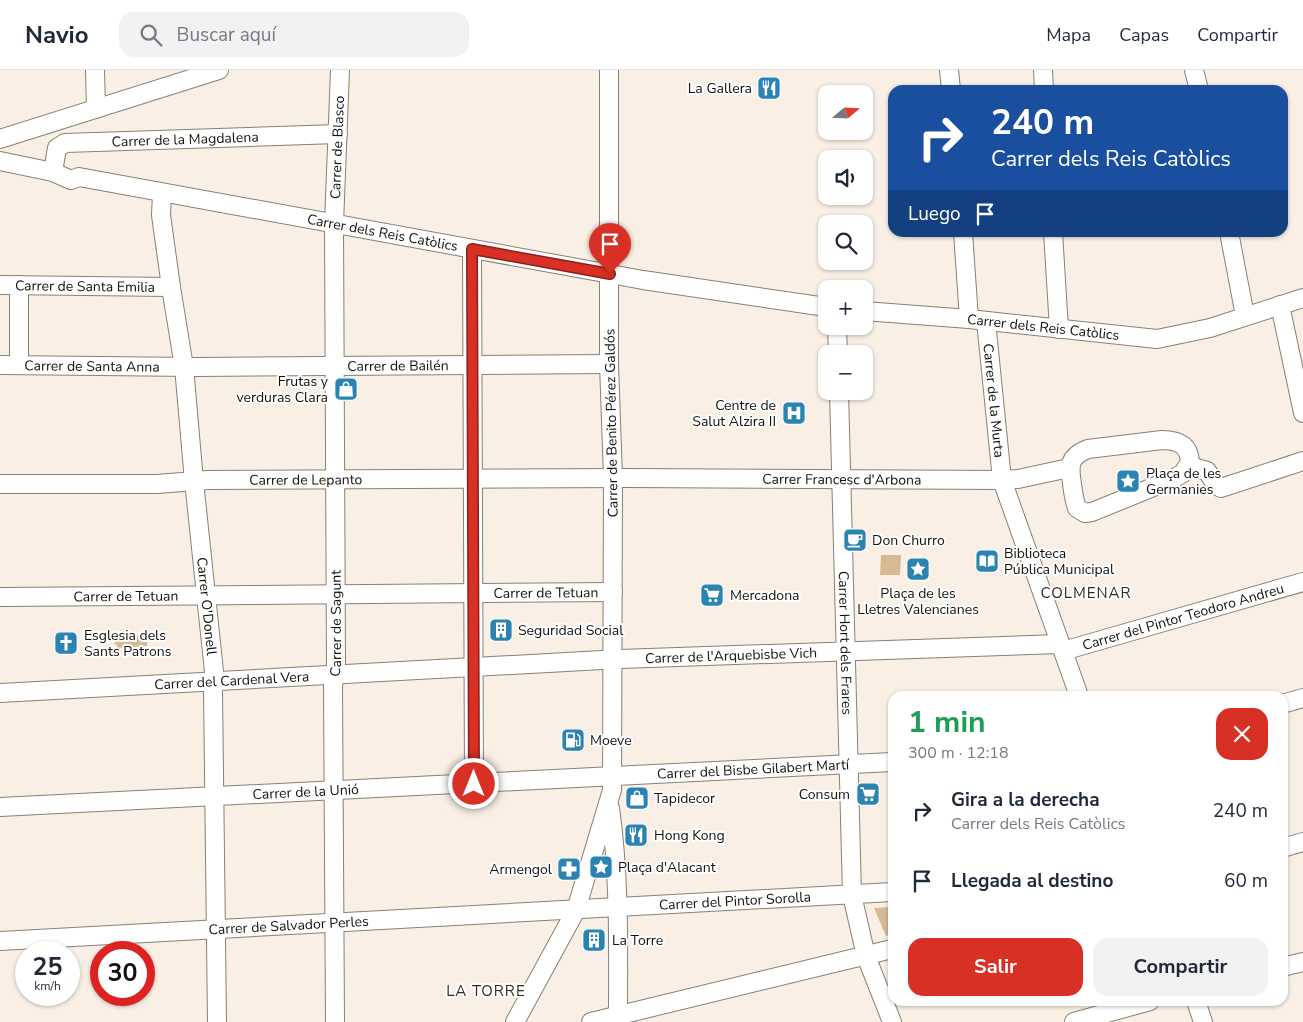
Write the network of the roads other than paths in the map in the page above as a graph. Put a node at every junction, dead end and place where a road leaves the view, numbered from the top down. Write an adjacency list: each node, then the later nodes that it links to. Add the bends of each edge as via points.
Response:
1 (95, 70): 12 (street)
2 (219, 70): 8 (street)
3 (340, 70): 13 (street, Carrer de Blasco)
4 (609, 70): 23 (street, Carrer de Benito Pérez Galdós)
5 (949, 70): 9 (street)
6 (1043, 70): 10 (street)
7 (1194, 70): 11 (street)
8 (183, 76): 12 (street)
9 (950, 85)
10 (1044, 85)
11 (1198, 85)
12 (96, 109): 14 (street)
13 (338, 134): 16 (street, Carrer de la Magdalena, via 65,143 57,148); 18 (street, Carrer de Blasco)
14 (0, 139)
15 (0, 161): 16 (street, Carrer dels Reis Catòlics)
16 (53, 172): 17 (street, Carrer dels Reis Catòlics, via 71,180 79,177)
17 (162, 193): 18 (street, Carrer dels Reis Catòlics); 26 (street, Carrer O'Donell, via 161,214)
18 (334, 224): 22 (street, Carrer dels Reis Catòlics); 37 (street, Carrer de Sagunt)
19 (964, 237): 32 (street, Carrer de la Murta)
20 (1053, 237): 33 (street)
21 (1230, 237): 31 (street)
22 (472, 249): 23 (street, Carrer dels Reis Catòlics); 38 (street)
23 (610, 274): 29 (street, Carrer dels Reis Catòlics); 34 (street, Carrer de Benito Pérez Galdós)
24 (0, 285): 25 (street, Carrer de Santa Emilia)
25 (20, 285): 26 (street, Carrer de Santa Emilia); 36 (street)
26 (171, 287): 39 (street, Carrer O'Donell)
27 (1303, 298): 28 (street, Carrer dels Reis Catòlics)
28 (1280, 304): 31 (street, Carrer dels Reis Catòlics); 41 (street)
29 (818, 306)
30 (873, 313): 32 (street, Carrer dels Reis Catòlics)
31 (1245, 316): 33 (street, Carrer dels Reis Catòlics, via 1175,337 1157,339)
32 (977, 320): 33 (street, Carrer dels Reis Catòlics); 49 (street, Carrer de la Murta)
33 (1059, 329)
34 (609, 364): 38 (street, Carrer de Bailén); 45 (street, Carrer de Benito Pérez Galdós)
35 (0, 365): 36 (street, Carrer de Santa Anna)
36 (19, 365): 39 (street, Carrer de Santa Anna)
37 (334, 366): 38 (street, Carrer de Bailén); 39 (street, Carrer de Bailén); 47 (street, Carrer de Sagunt)
38 (472, 366): 48 (street)
39 (184, 367): 50 (street, Carrer O'Donell)
40 (839, 400): 46 (street, Carrer Hort dels Frares)
41 (1303, 409)
42 (1303, 461): 43 (street, via 1221,488 1207,471)
43 (1189, 466): 44 (street, via 1188,452 1182,444 1162,440 1088,449 1075,456); 44 (street, via 1173,480 1088,513 1080,511 1075,503)
44 (1069, 468): 49 (street, Carrer Francesc d'Arbona)
45 (613, 478): 46 (street, Carrer Francesc d'Arbona); 48 (street, Carrer de Lepanto); 53 (street, Carrer de Benito Pérez Galdós)
46 (841, 478): 49 (street, Carrer Francesc d'Arbona); 59 (street, Carrer Hort dels Frares)
47 (334, 480): 48 (street, Carrer de Lepanto); 50 (street, Carrer de Lepanto); 55 (street, Carrer de Sagunt)
48 (473, 480): 54 (street)
49 (1002, 480): 58 (street, Carrer de la Murta)
50 (194, 481): 51 (street, Carrer de Lepanto); 56 (street, Carrer O'Donell)
51 (0, 484)
52 (1303, 582): 58 (street, Carrer del Pintor Teodoro Andreu)
53 (613, 592): 54 (street, Carrer de Tetuan); 60 (street, Carrer de Benito Pérez Galdós)
54 (473, 594): 55 (street, Carrer de Tetuan); 61 (street)
55 (335, 595): 56 (street, Carrer de Tetuan); 62 (street, Carrer de Sagunt)
56 (206, 596): 57 (street, Carrer de Tetuan); 63 (street, Carrer O'Donell)
57 (0, 597)
58 (1062, 647): 59 (street, Carrer de l'Arquebisbe Vich); 64 (street, Carrer de la Murta)
59 (846, 652): 60 (street, Carrer de l'Arquebisbe Vich); 69 (street, Carrer Hort dels Frares)
60 (613, 659): 61 (street, Carrer del Cardenal Vera); 70 (street, Carrer de Benito Pérez Galdós)
61 (474, 668): 62 (street, Carrer del Cardenal Vera); 71 (street)
62 (334, 675): 63 (street, Carrer del Cardenal Vera); 72 (street, Carrer de Sagunt)
63 (215, 681): 65 (street, Carrer del Cardenal Vera); 73 (street, Carrer O'Donell)
64 (1077, 691)
65 (0, 693)
66 (1303, 698): 67 (street)
67 (1288, 702)
68 (888, 762): 69 (street, Carrer del Bisbe Gilabert Martí)
69 (847, 764): 70 (street, Carrer del Bisbe Gilabert Martí); 81 (street, Carrer Hort dels Frares)
70 (613, 776): 71 (street, Carrer de la Unió); 74 (street)
71 (474, 784): 72 (street, Carrer de la Unió)
72 (332, 791): 73 (street, Carrer de la Unió); 84 (street, Carrer de Sagunt)
73 (215, 798): 75 (street, Carrer de la Unió); 85 (street, Carrer O'Donell)
74 (609, 802): 77 (street); 78 (street)
75 (0, 807)
76 (1303, 842): 79 (street)
77 (597, 843): 78 (street, via 606,841); 83 (street)
78 (615, 845): 82 (street)
79 (1288, 846)
80 (888, 892): 81 (street, Carrer del Pintor Sorolla)
81 (852, 895): 82 (street, Carrer del Pintor Sorolla); 88 (street, Carrer Hort dels Frares)
82 (618, 907): 83 (street); 93 (street)
83 (576, 910): 84 (street, Carrer de Salvador Perles); 96 (street)
84 (334, 924): 85 (street, Carrer de Salvador Perles); 95 (street, Carrer de Sagunt)
85 (216, 930): 86 (street, Carrer de Salvador Perles); 94 (street, Carrer O'Donell)
86 (0, 941)
87 (888, 950): 88 (street)
88 (866, 956): 93 (street); 98 (street, Carrer Hort dels Frares)
89 (1303, 962): 90 (street)
90 (1288, 966)
91 (1132, 1006): 99 (street)
92 (1198, 1006): 100 (street)
93 (618, 1019): 97 (street)
94 (217, 1022)
95 (335, 1022)
96 (515, 1022)
97 (591, 1022)
98 (892, 1022)
99 (1074, 1022)
100 (1203, 1022)

